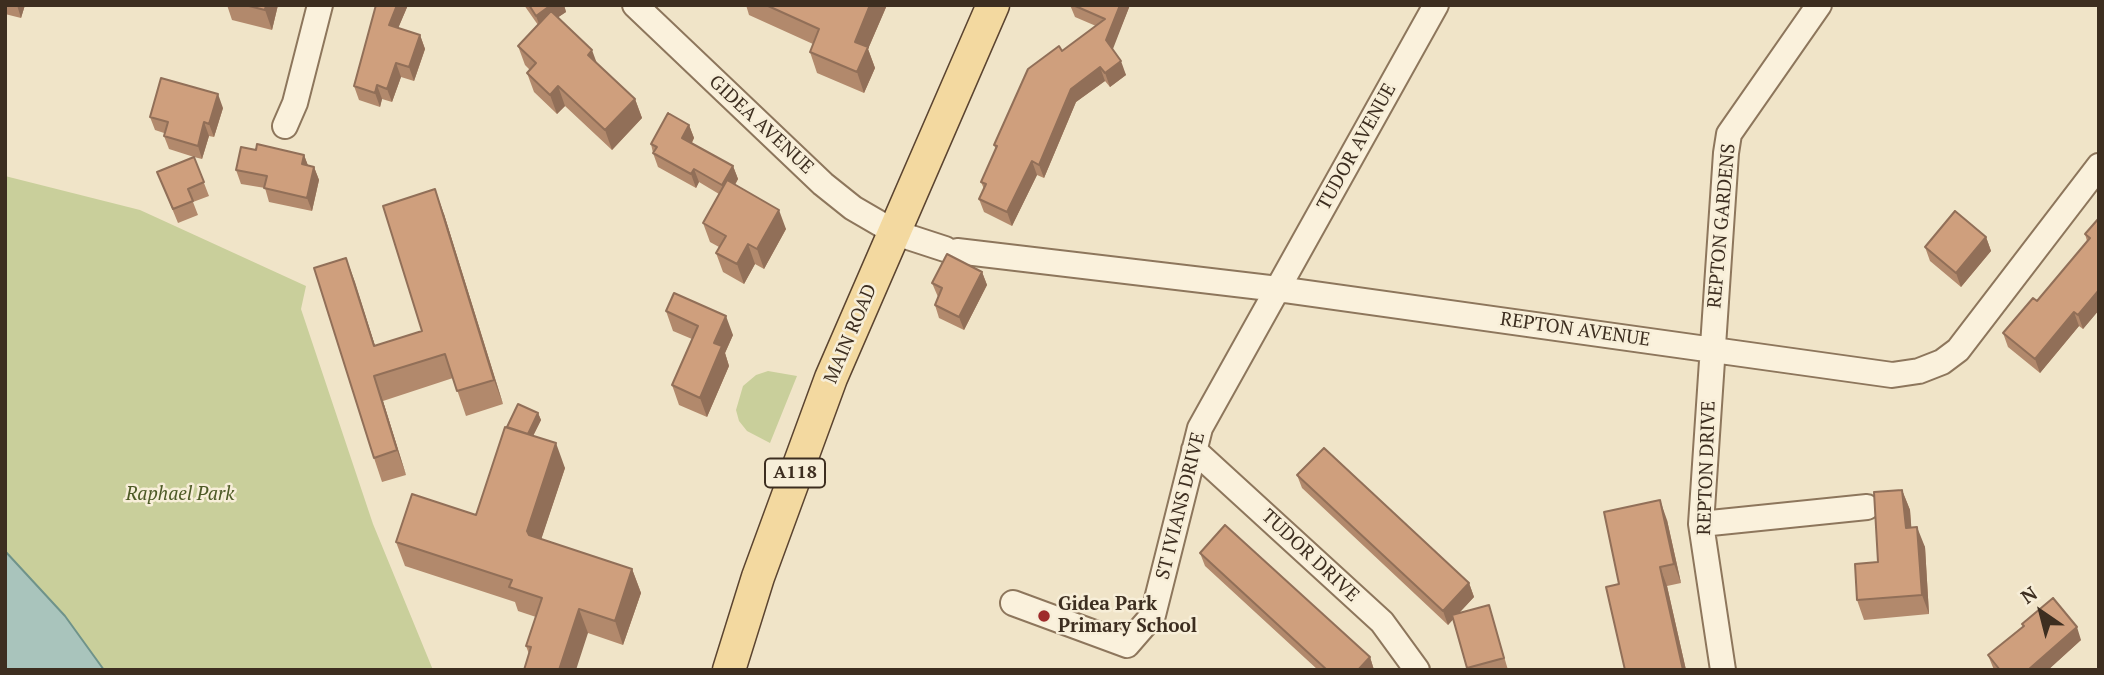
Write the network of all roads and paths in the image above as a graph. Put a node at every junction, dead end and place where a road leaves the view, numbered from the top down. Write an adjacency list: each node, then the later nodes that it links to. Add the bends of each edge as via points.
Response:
1 (320, 5): 6 (street)
2 (635, 5): 8 (street, GIDEA AVENUE, via 823,184)
3 (993, 5): 8 (main road, MAIN ROAD / A118)
4 (1436, 5): 9 (street, TUDOR AVENUE)
5 (1819, 5): 10 (street, REPTON GARDENS, via 1729,134)
6 (285, 126)
7 (2099, 166): 10 (street, REPTON AVENUE, via 1974,333 1942,362 1892,375)
8 (895, 233): 9 (street, REPTON AVENUE, via 951,250); 15 (main road, MAIN ROAD / A118, via 831,378 758,576)
9 (1278, 289): 10 (street, REPTON AVENUE); 11 (street, ST IVIANS DRIVE, via 1217,393)
10 (1712, 349): 13 (street, REPTON DRIVE)
11 (1195, 450): 14 (street, ST IVIANS DRIVE, via 1153,615 1127,645); 16 (street, TUDOR DRIVE, via 1382,622)
12 (1867, 507): 13 (street)
13 (1701, 524): 17 (street, REPTON DRIVE)
14 (1013, 603)
15 (729, 670)
16 (1417, 670)
17 (1723, 670)

